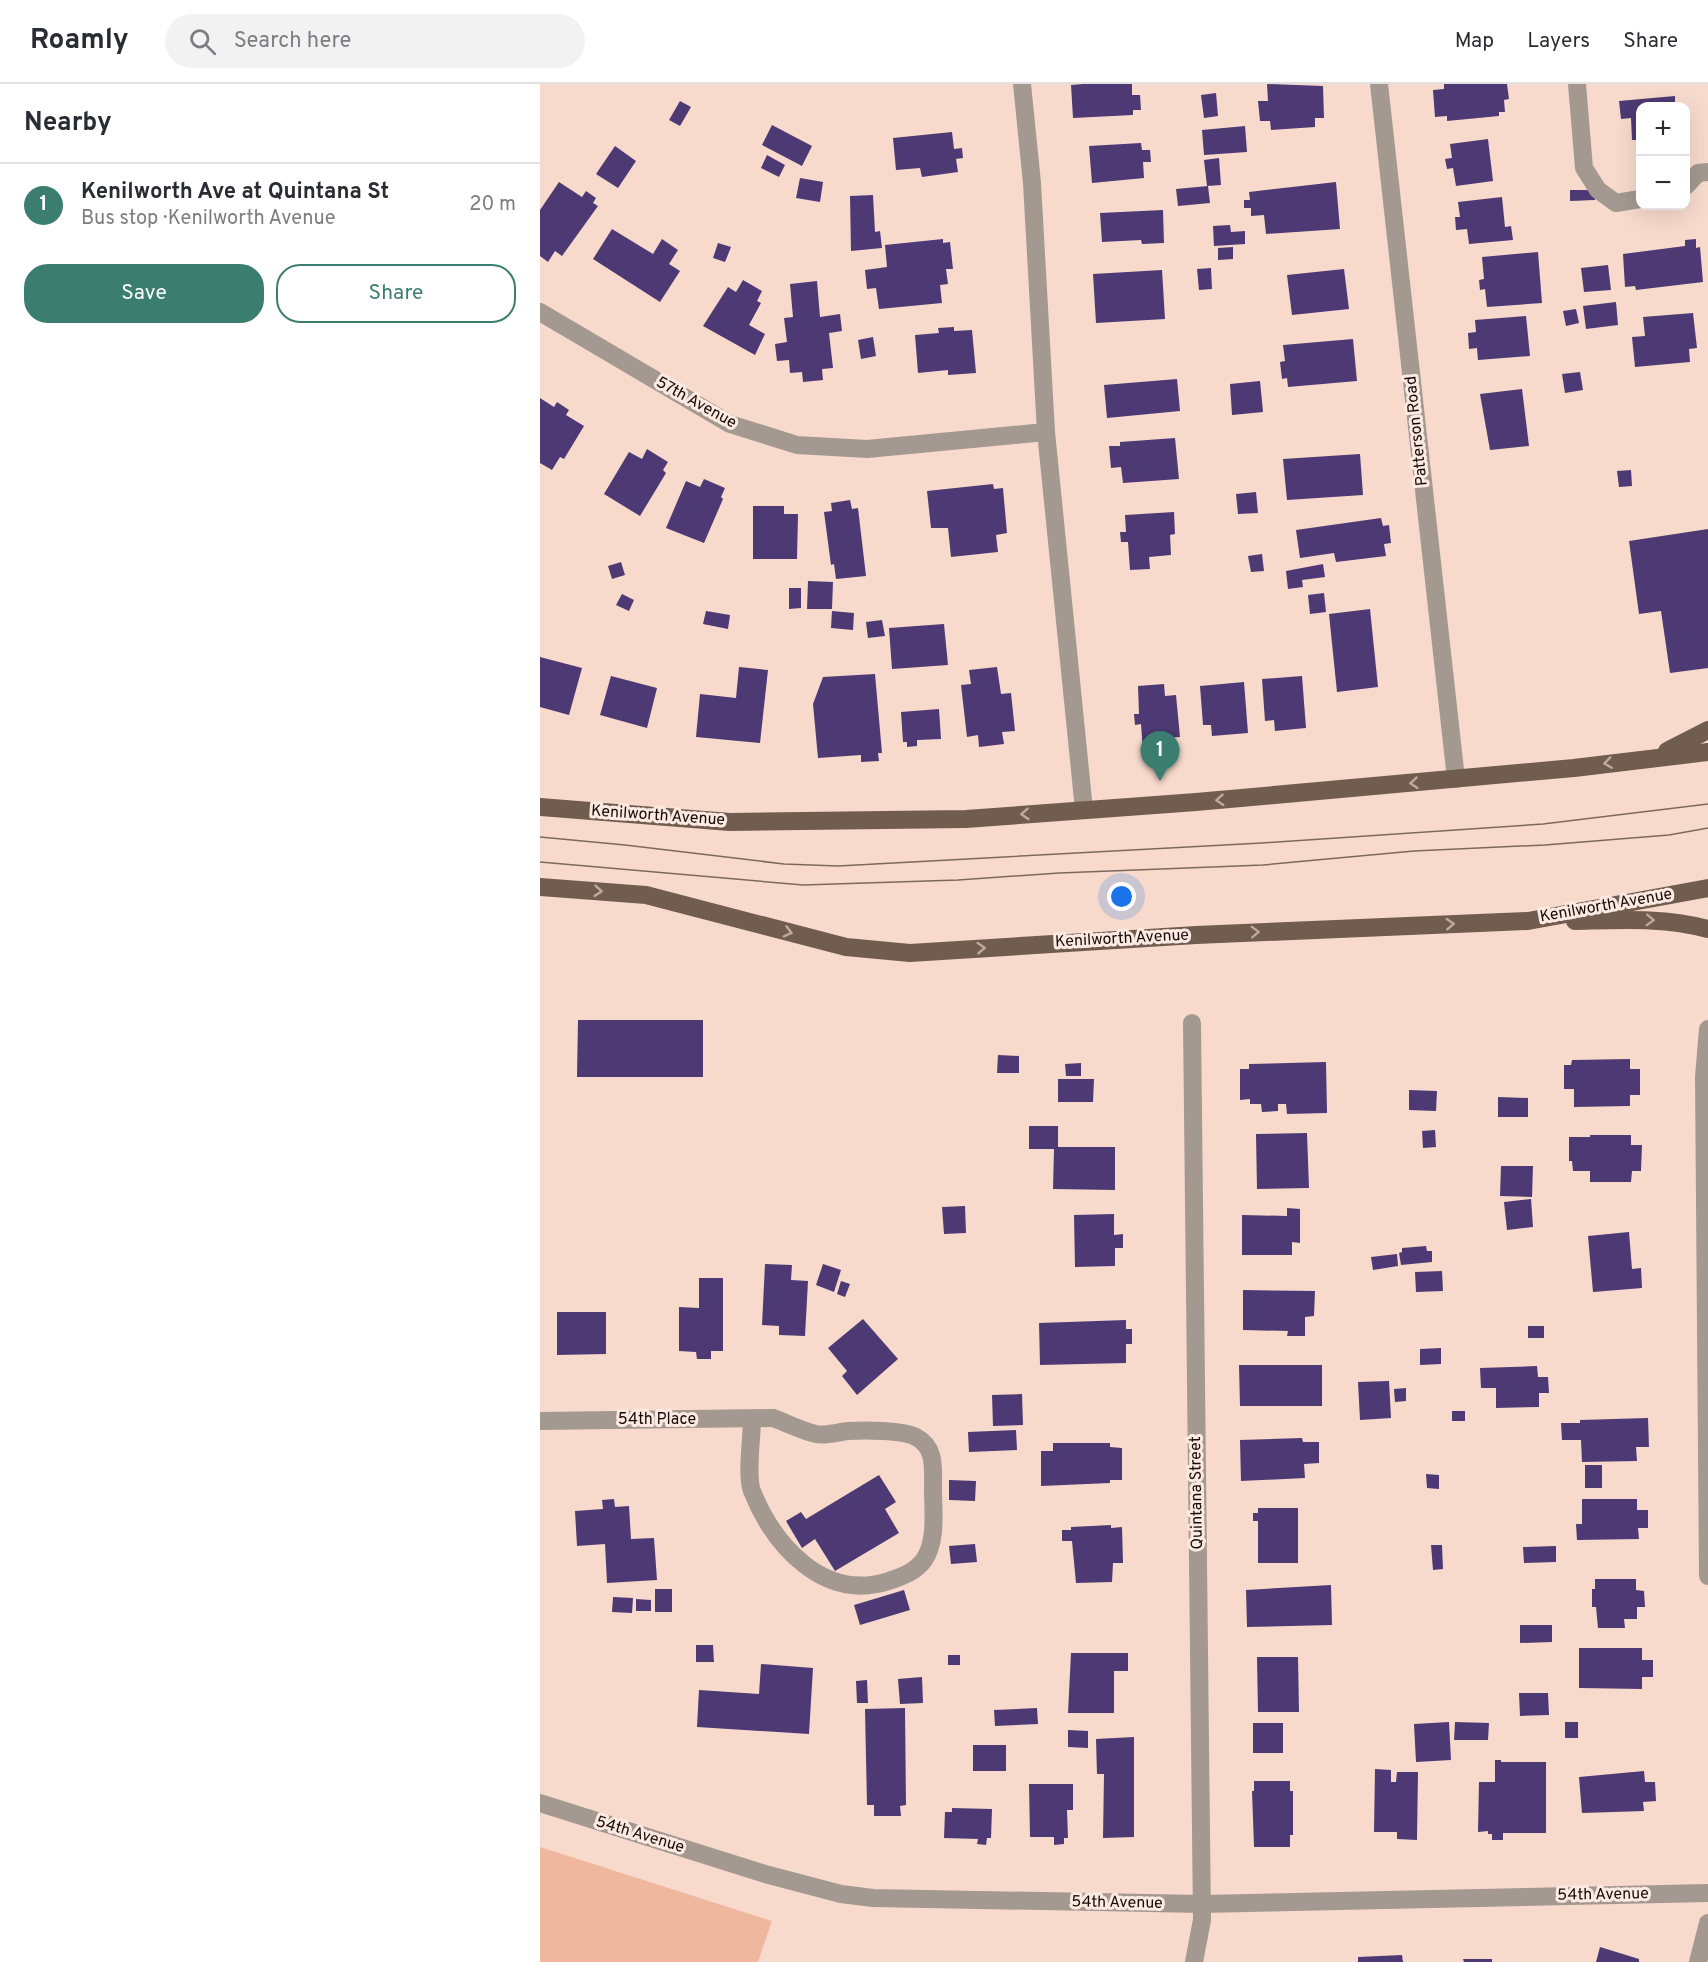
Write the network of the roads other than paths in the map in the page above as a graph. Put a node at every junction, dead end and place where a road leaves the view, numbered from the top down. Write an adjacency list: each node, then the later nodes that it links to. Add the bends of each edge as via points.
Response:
1 (1022, 84): 8 (street, via 1032,183)
2 (1378, 84): 12 (street, Patterson Road)
3 (1577, 84): 6 (street, via 1584,168 1598,190 1616,203)
4 (1708, 172): 5 (street, via 1698,173)
5 (1690, 182)
6 (1636, 200)
7 (540, 312): 8 (street, 57th Avenue, via 730,424 797,445 867,449)
8 (1046, 432): 14 (street)
9 (1708, 730): 11 (main road)
10 (1708, 752): 11 (main road, Kenilworth Avenue)
11 (1651, 757): 12 (main road, Kenilworth Avenue, one-way to 12)
12 (1456, 779): 14 (main road, Kenilworth Avenue, one-way to 14)
13 (540, 807): 14 (main road, Kenilworth Avenue, one-way to 13, via 966,819 730,822)
14 (1084, 810)
15 (540, 887): 17 (main road, Kenilworth Avenue, one-way to 17, via 646,895 846,947 910,953 1173,936)
16 (1708, 888): 17 (main road, Kenilworth Avenue)
17 (1528, 921): 18 (main road, one-way to 18, via 1647,920)
18 (1708, 929)
19 (1192, 1023): 26 (street, Quintana Street)
20 (1708, 1029): 23 (street, via 1704,1077)
21 (752, 1419): 21 (street, 54th Place, via 773,1418 818,1435 858,1430 914,1435 928,1445 933,1462 933,1529 925,1560 913,1572 879,1584 840,1584 821,1578 802,1564 780,1541 752,1490 748,1470); 22 (street, 54th Place)
22 (540, 1420)
23 (1708, 1576)
24 (540, 1803): 26 (street, 54th Avenue, via 841,1894 907,1900)
25 (1708, 1893): 26 (street, 54th Avenue)
26 (1202, 1904): 28 (street, Quintana Street)
27 (1708, 1923): 29 (street)
28 (1194, 1962)
29 (1698, 1962)

